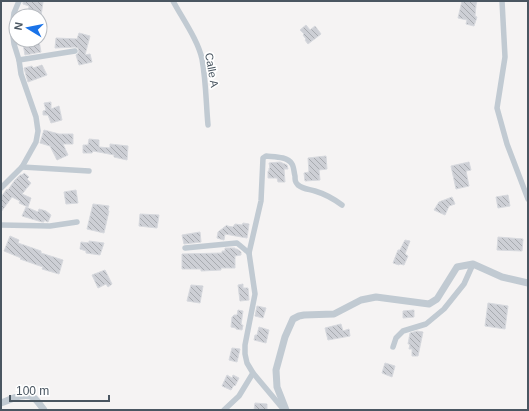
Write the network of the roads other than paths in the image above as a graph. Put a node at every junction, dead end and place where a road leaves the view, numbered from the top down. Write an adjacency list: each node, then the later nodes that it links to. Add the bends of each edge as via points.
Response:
1 (19, 1): 5 (street, via 12,28)
2 (173, 1): 6 (street, Calle A, via 192,35 201,58)
3 (502, 1): 10 (street, via 505,57 497,108 507,144)
4 (74, 51): 5 (street)
5 (19, 60): 7 (street, via 38,131 36,142)
6 (208, 125)
7 (22, 167): 8 (street); 9 (street)
8 (89, 171)
9 (1, 188)
10 (528, 199)
11 (342, 205): 15 (street, via 326,195 304,189 295,183 292,164 288,160 266,156 263,158 261,200)
12 (77, 222): 13 (street, via 50,226)
13 (1, 225)
14 (185, 248): 15 (street, via 237,243)
15 (249, 253): 19 (street, via 255,294 245,345 248,363)
16 (473, 264): 17 (street, via 502,277); 18 (street, via 464,284 444,309 426,324 403,331 396,338); 23 (street, via 458,267 437,299 429,304 376,297 361,300 334,314 299,316 293,319 276,370 277,387)
17 (528, 283)
18 (393, 347)
19 (254, 374): 22 (street, via 239,396); 23 (street)
20 (1, 403): 21 (street, via 27,396 34,398)
21 (44, 410)
22 (224, 410)
23 (285, 410)

